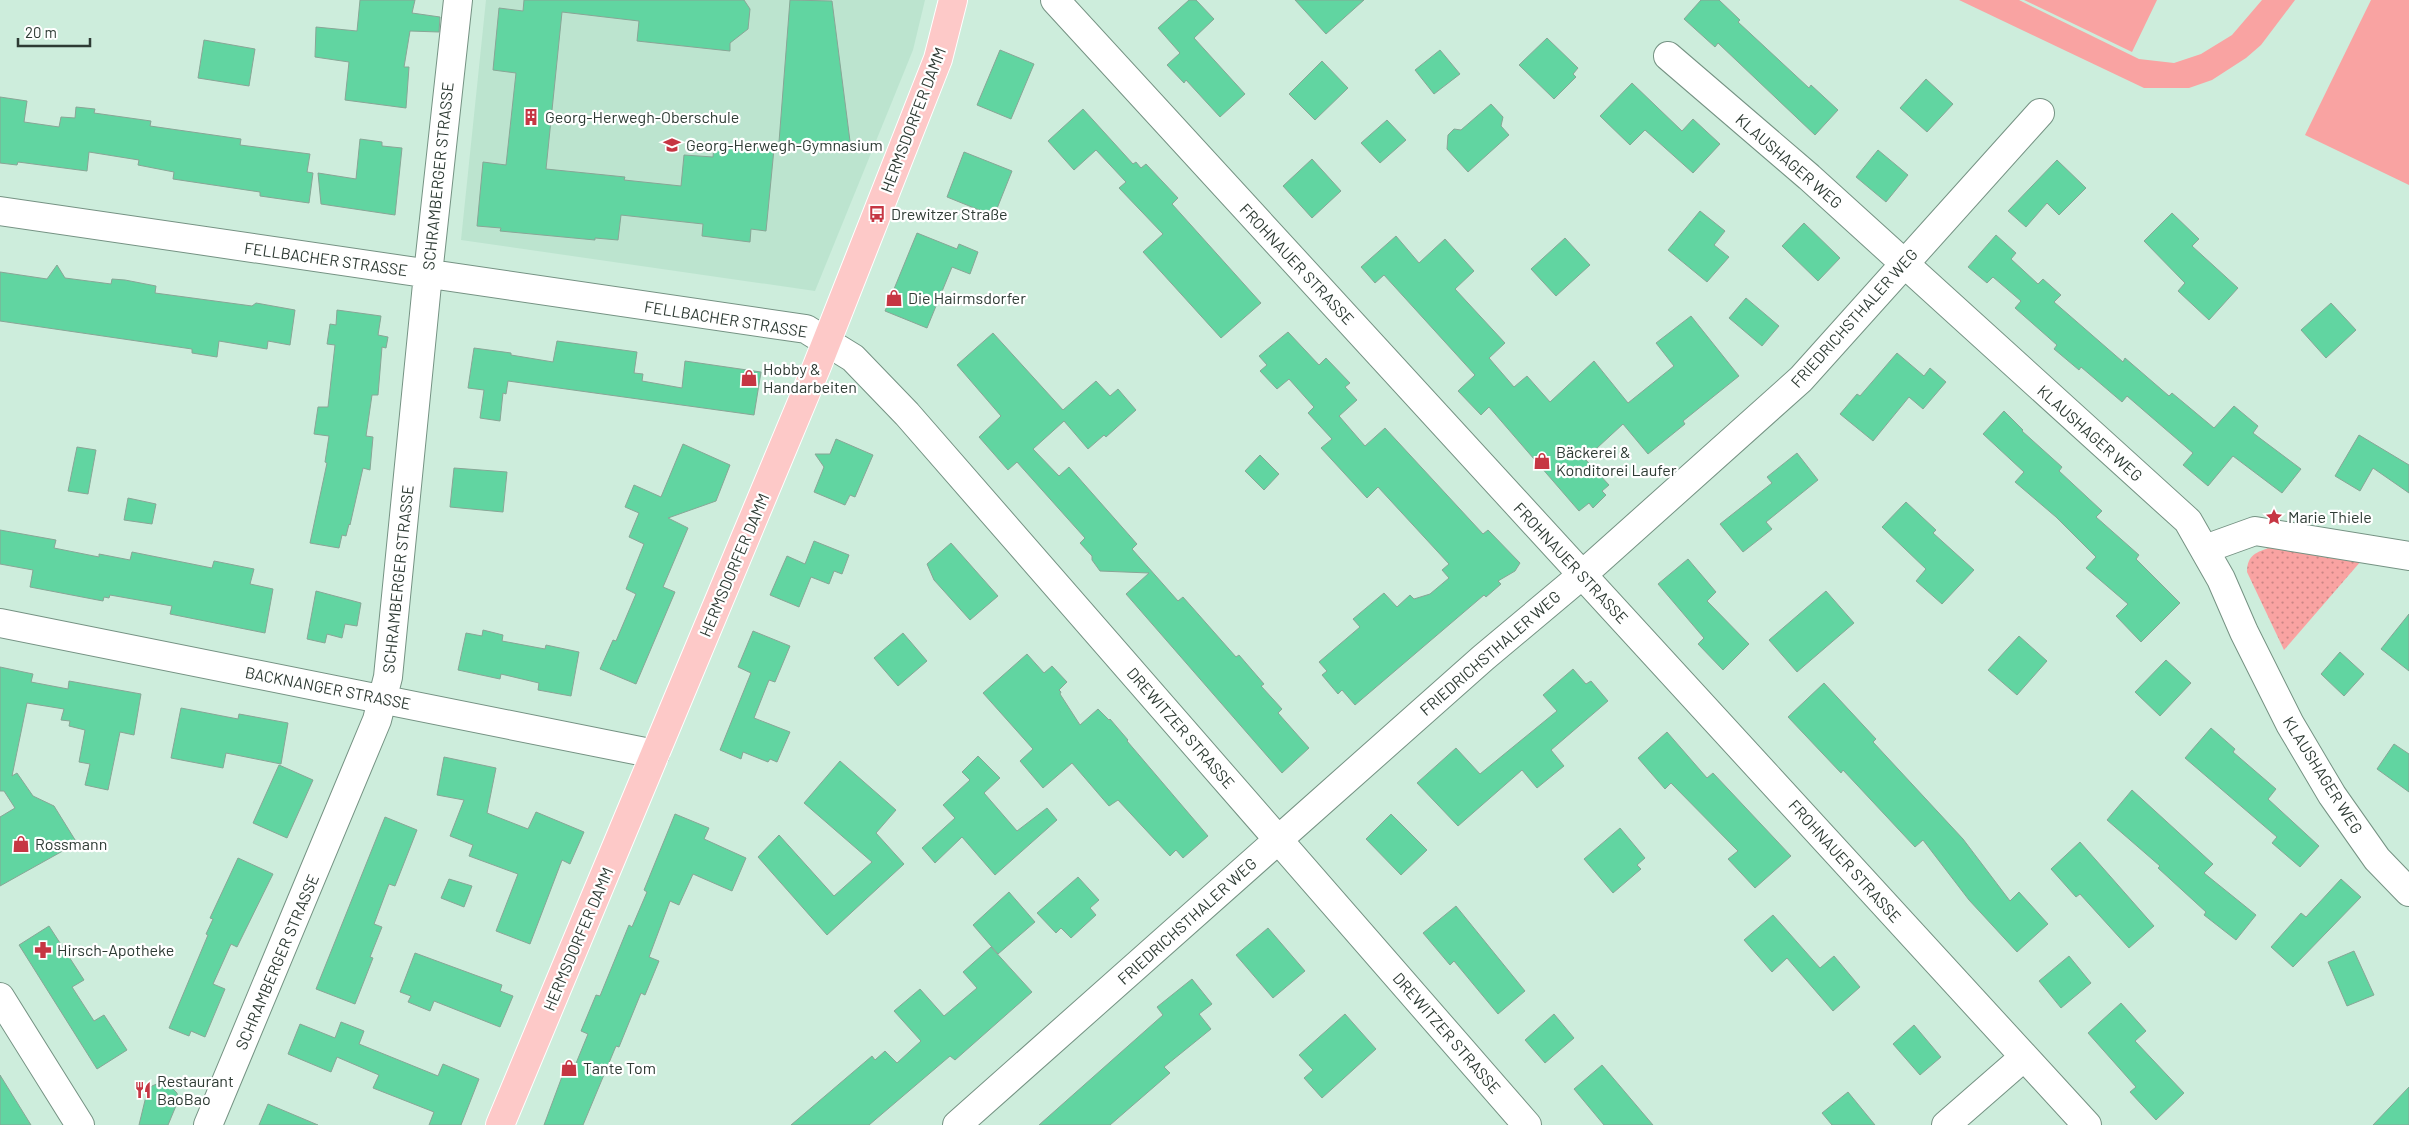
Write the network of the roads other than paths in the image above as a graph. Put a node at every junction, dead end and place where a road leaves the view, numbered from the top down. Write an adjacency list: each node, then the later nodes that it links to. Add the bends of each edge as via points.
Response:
1 (458, 0): 8 (street, SCHRAMBERGER STRASSE)
2 (952, 0): 9 (main road, HERMSDORFER DAMM, via 938,59)
3 (1055, 0): 12 (street, FROHNAUER STRASSE)
4 (1668, 56): 7 (street, KLAUSHAGER WEG, via 1809,177)
5 (2040, 113): 7 (street, FRIEDRICHSTHALER WEG)
6 (0, 211): 8 (street, FELLBACHER STRASSE)
7 (1903, 264): 10 (street, KLAUSHAGER WEG, via 2188,521); 12 (street, FRIEDRICHSTHALER WEG, via 1800,379)
8 (428, 274): 9 (street, FELLBACHER STRASSE, via 806,329); 14 (street, SCHRAMBERGER STRASSE, via 388,677)
9 (826, 340): 15 (main road, HERMSDORFER DAMM); 16 (street, DREWITZER STRASSE, via 853,358 907,414)
10 (2205, 549): 11 (street, via 2255,531); 17 (street, KLAUSHAGER WEG, via 2290,724 2332,795 2371,851)
11 (2409, 556)
12 (1582, 575): 16 (street, FRIEDRICHSTHALER WEG, via 1483,658); 19 (street, FROHNAUER STRASSE)
13 (0, 623): 14 (street, BACKNANGER STRASSE)
14 (383, 699): 15 (street, BACKNANGER STRASSE); 21 (street, SCHRAMBERGER STRASSE, via 378,720)
15 (655, 754): 22 (main road, HERMSDORFER DAMM)
16 (1279, 840): 23 (street, FRIEDRICHSTHALER WEG); 24 (street, DREWITZER STRASSE)
17 (2409, 892)
18 (0, 997): 20 (street)
19 (2024, 1057): 25 (street); 26 (street, FROHNAUER STRASSE)
20 (80, 1125)
21 (208, 1125)
22 (500, 1125)
23 (957, 1125)
24 (1528, 1125)
25 (1946, 1125)
26 (2087, 1125)

